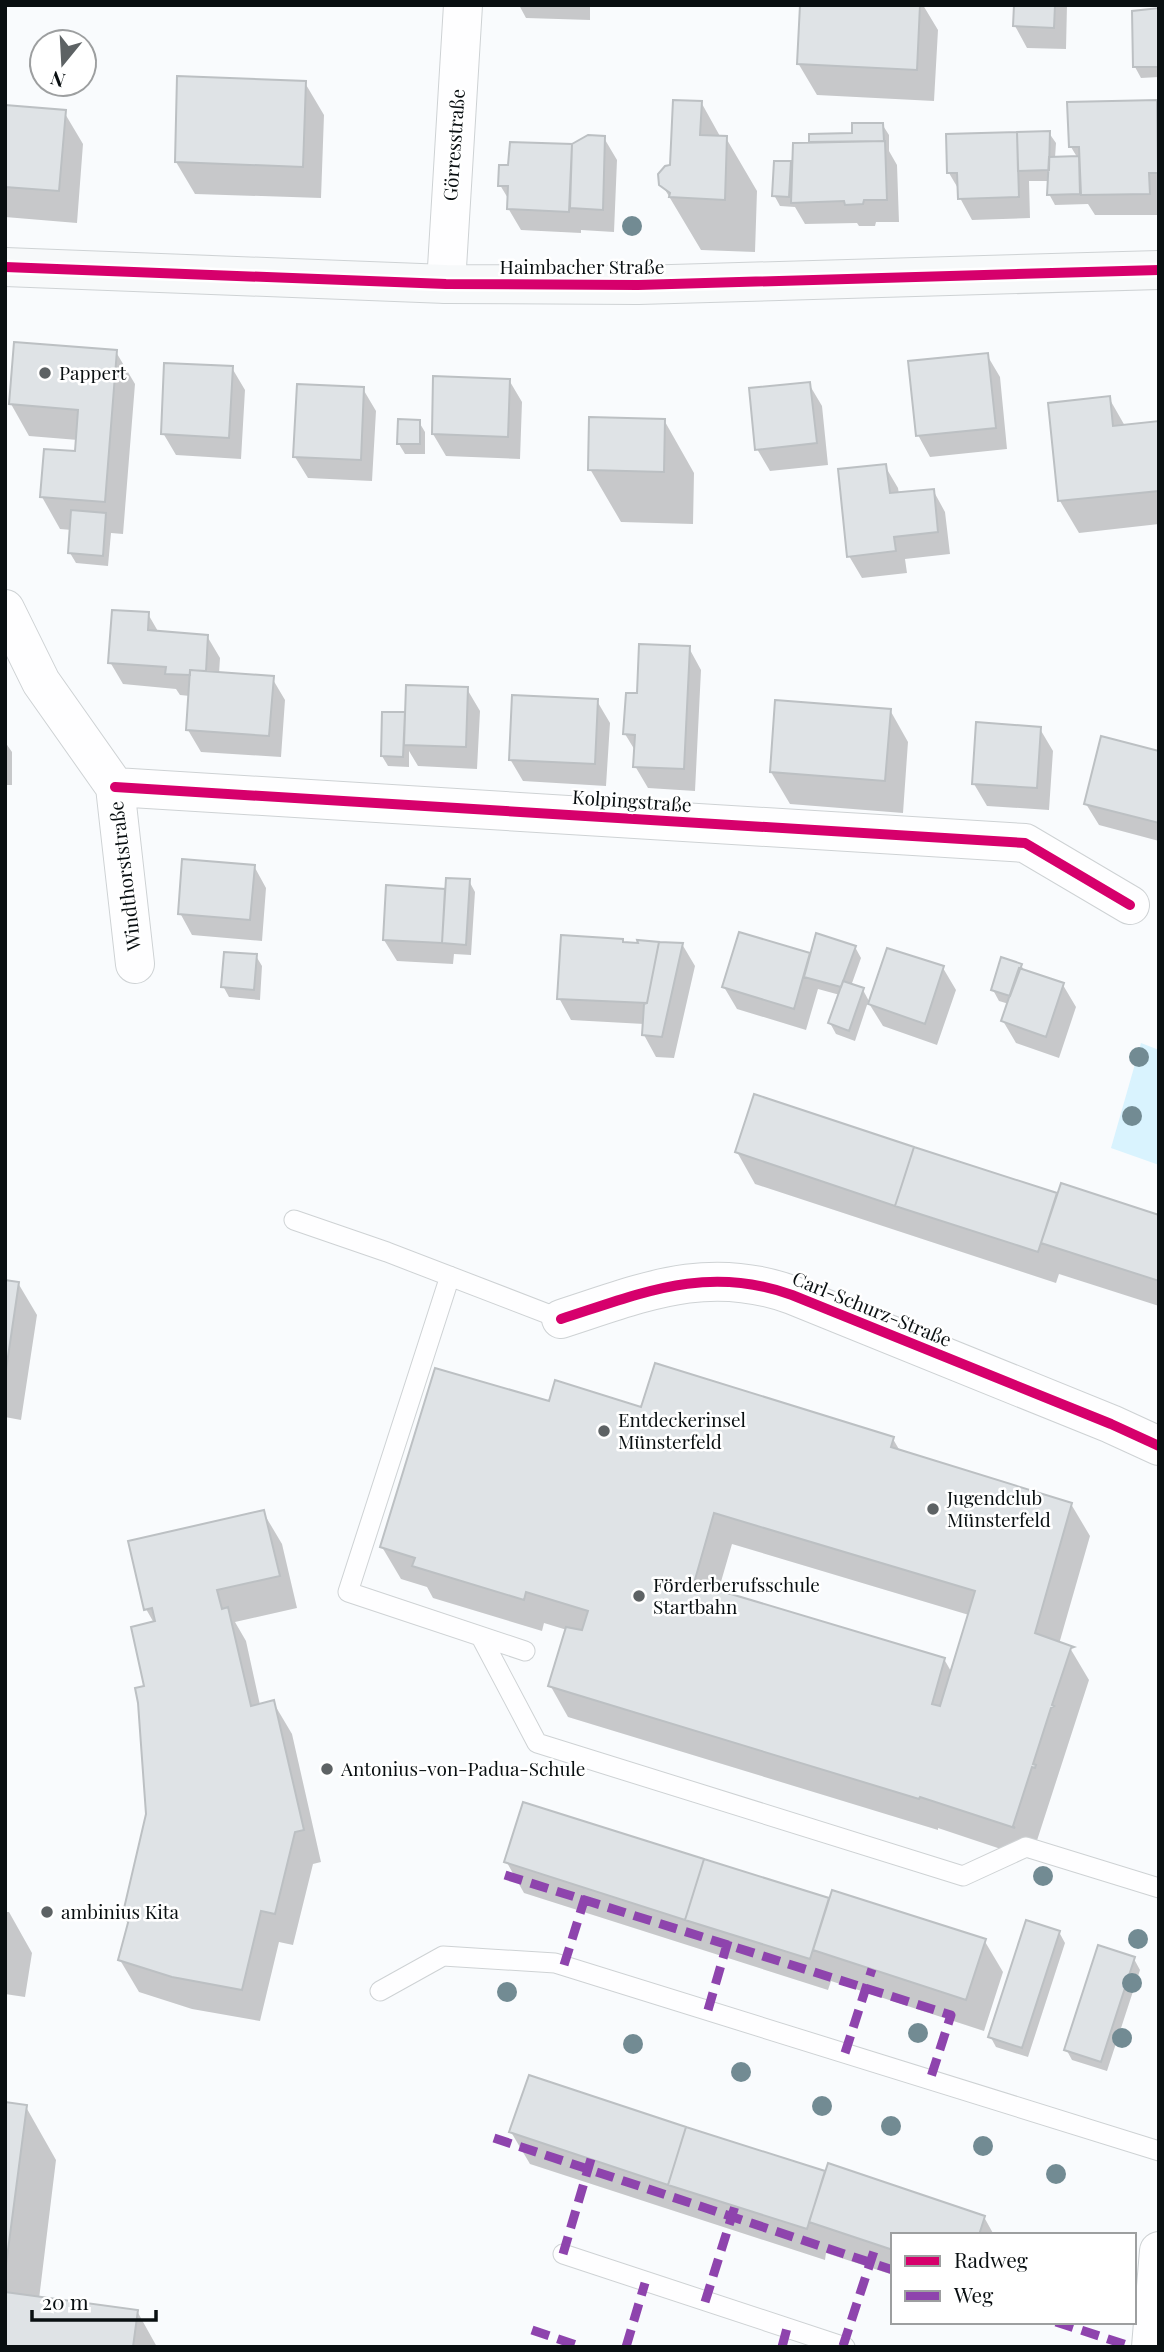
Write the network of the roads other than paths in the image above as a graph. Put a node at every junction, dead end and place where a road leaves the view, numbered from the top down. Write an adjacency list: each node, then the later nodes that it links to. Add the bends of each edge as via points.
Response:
1 (463, 5): 4 (street, Görresstraße)
2 (5, 267): 4 (main road, Haimbacher Straße)
3 (1159, 270): 4 (main road, Haimbacher Straße, via 638,285)
4 (446, 284)
5 (5, 609): 6 (street, Windthorststraße, via 41,682)
6 (115, 787): 7 (street, Kolpingstraße, via 1026,843); 8 (street, Windthorststraße)
7 (1130, 905)
8 (135, 964)
9 (294, 1220): 10 (lane)
10 (450, 1276): 11 (lane); 13 (lane, via 348,1592)
11 (561, 1319): 12 (street, Carl-Schurz-Straße, via 657,1288 721,1280 752,1284 792,1295)
12 (1159, 1446)
13 (481, 1637): 14 (lane); 15 (lane, via 537,1743 963,1876 1026,1847)
14 (525, 1651)
15 (1159, 1888)
16 (380, 1991): 17 (lane, via 443,1956 555,1963)
17 (1159, 2151)
18 (1159, 2251): 20 (street)
19 (563, 2254): 21 (lane)
20 (1156, 2309): 22 (street)
21 (845, 2347)
22 (1150, 2347)

